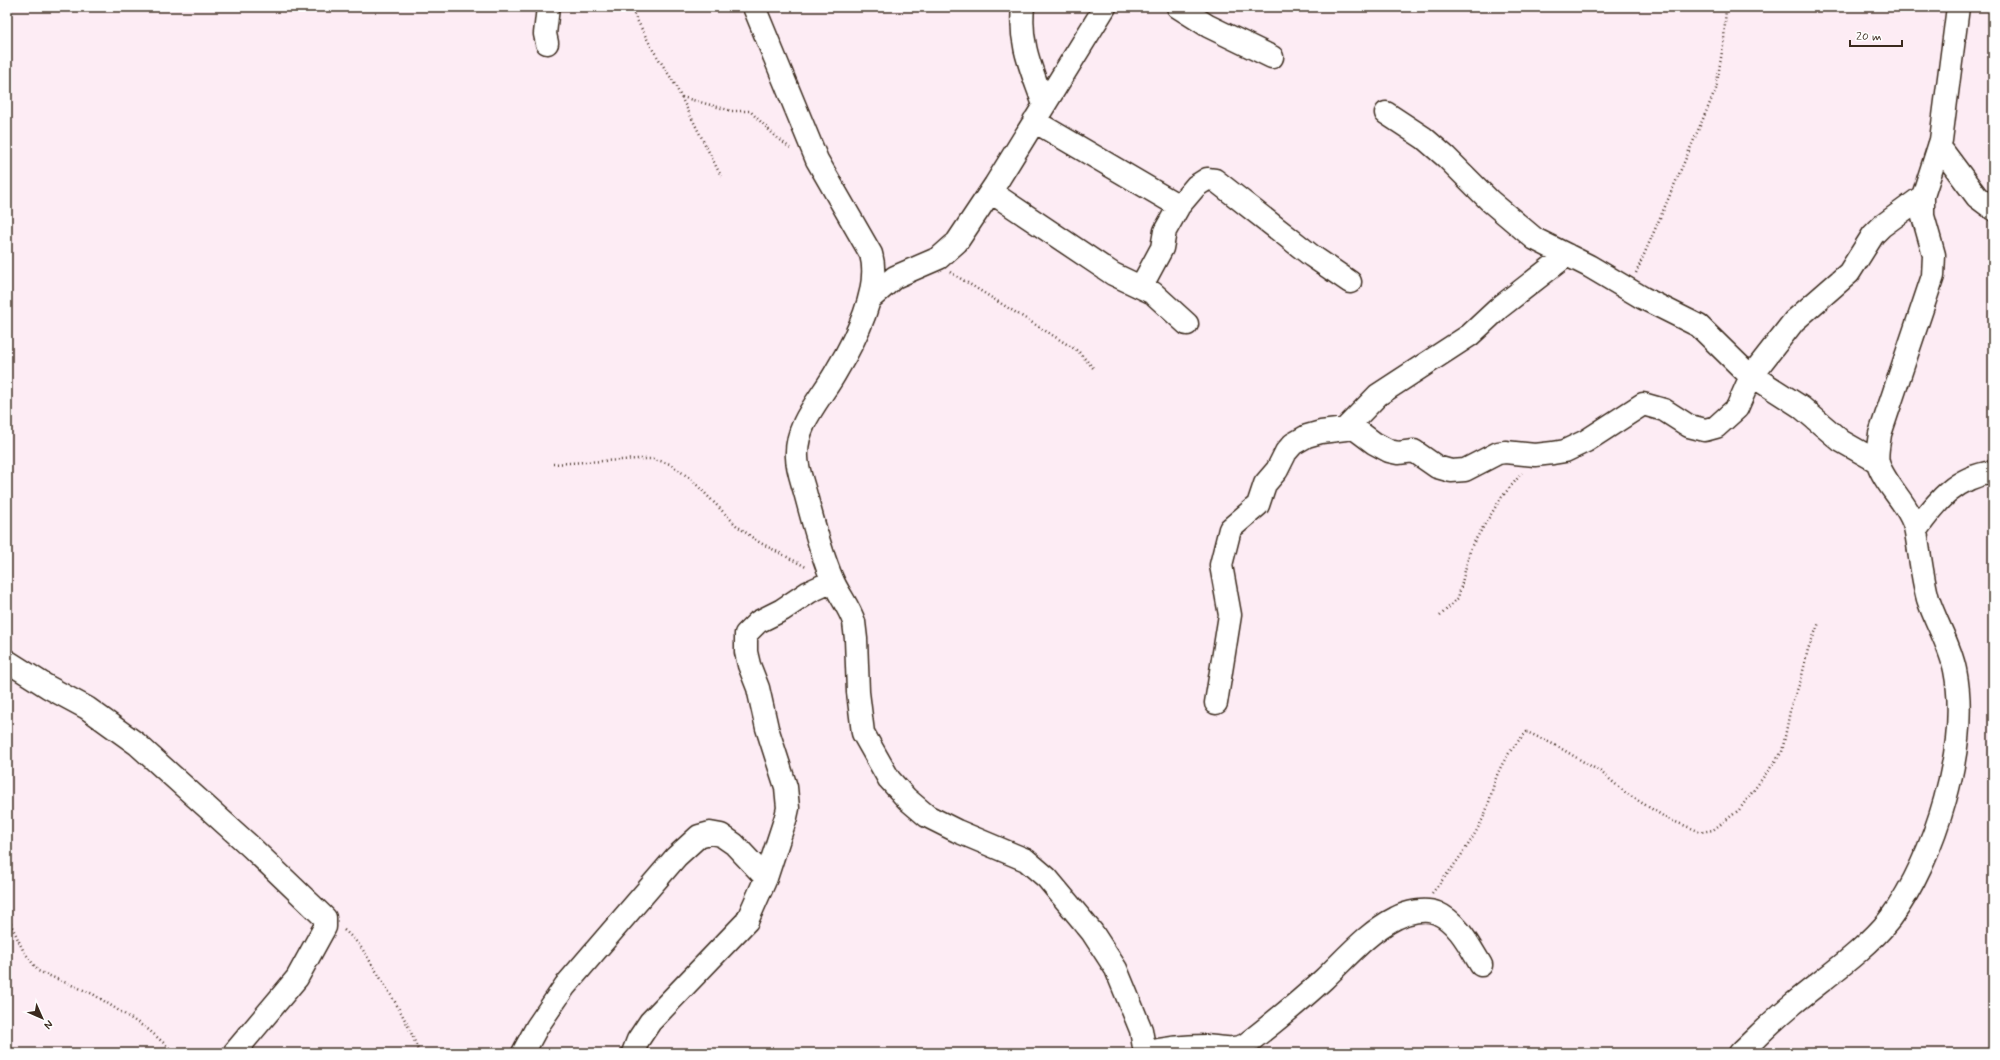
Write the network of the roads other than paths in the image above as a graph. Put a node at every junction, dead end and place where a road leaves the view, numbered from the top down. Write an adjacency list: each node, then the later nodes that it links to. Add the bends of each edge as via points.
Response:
1 (548, 7): 7 (street, via 544,34)
2 (754, 7): 19 (street, via 817,160 872,254 875,275)
3 (1023, 7): 9 (street, via 1021,26 1024,48)
4 (1105, 7): 9 (street)
5 (1178, 7): 8 (street, via 1208,26)
6 (1958, 7): 11 (street)
7 (546, 43)
8 (1272, 57)
9 (1039, 113): 12 (street); 14 (street)
10 (1386, 113): 16 (street, via 1424,138 1522,230 1534,239)
11 (1939, 146): 13 (street); 15 (street, via 1977,196)
12 (990, 192): 18 (street, via 1095,262); 19 (street, via 947,253 933,262 895,277)
13 (1923, 196): 21 (street, via 1877,231 1849,273 1794,321); 23 (street, via 1923,216 1932,244 1934,265 1924,304 1880,434)
14 (1179, 206): 17 (street, via 1204,180 1215,180 1312,256); 18 (street, via 1165,231 1162,248)
15 (1993, 209)
16 (1568, 255): 21 (street, via 1702,327 1736,364); 22 (street, via 1499,308 1470,335 1378,395)
17 (1350, 282)
18 (1141, 287): 20 (street, via 1153,293)
19 (871, 298): 26 (street, via 837,371 812,408 798,439 799,468)
20 (1188, 324)
21 (1752, 376): 22 (street, via 1740,404 1716,427 1705,430 1689,426 1664,410 1642,404 1586,441 1565,451 1498,453 1465,470 1444,470 1414,451 1389,451 1355,429); 23 (street, via 1801,407 1841,441)
22 (1346, 428): 28 (street, via 1307,436 1293,444 1265,484 1258,505 1230,529 1221,565 1230,615)
23 (1878, 462): 25 (street)
24 (1993, 472): 25 (street, via 1969,478 1951,489 1930,510)
25 (1916, 530): 35 (street, via 1929,601 1955,669 1955,755 1944,804 1916,874 1889,920)
26 (832, 580): 29 (street, via 758,622 747,632 745,639 749,665 762,702 788,798 784,826); 34 (street, via 854,622 863,733 889,779 927,816 1020,857 1047,878 1092,932 1116,969 1140,1030)
27 (7, 661): 31 (street, via 87,708 136,744 251,847 326,920 325,927 297,978)
28 (1216, 702)
29 (766, 878): 32 (street, via 748,857 721,835 710,833 699,836 676,857 565,986); 33 (street, via 747,921 650,1022)
30 (1481, 965): 34 (street, via 1461,932 1445,918 1432,911 1416,912 1396,918 1358,946 1323,980 1245,1045 1233,1049 1207,1046 1169,1047)
31 (234, 1053)
32 (523, 1053)
33 (633, 1053)
34 (1145, 1053)
35 (1740, 1053)

